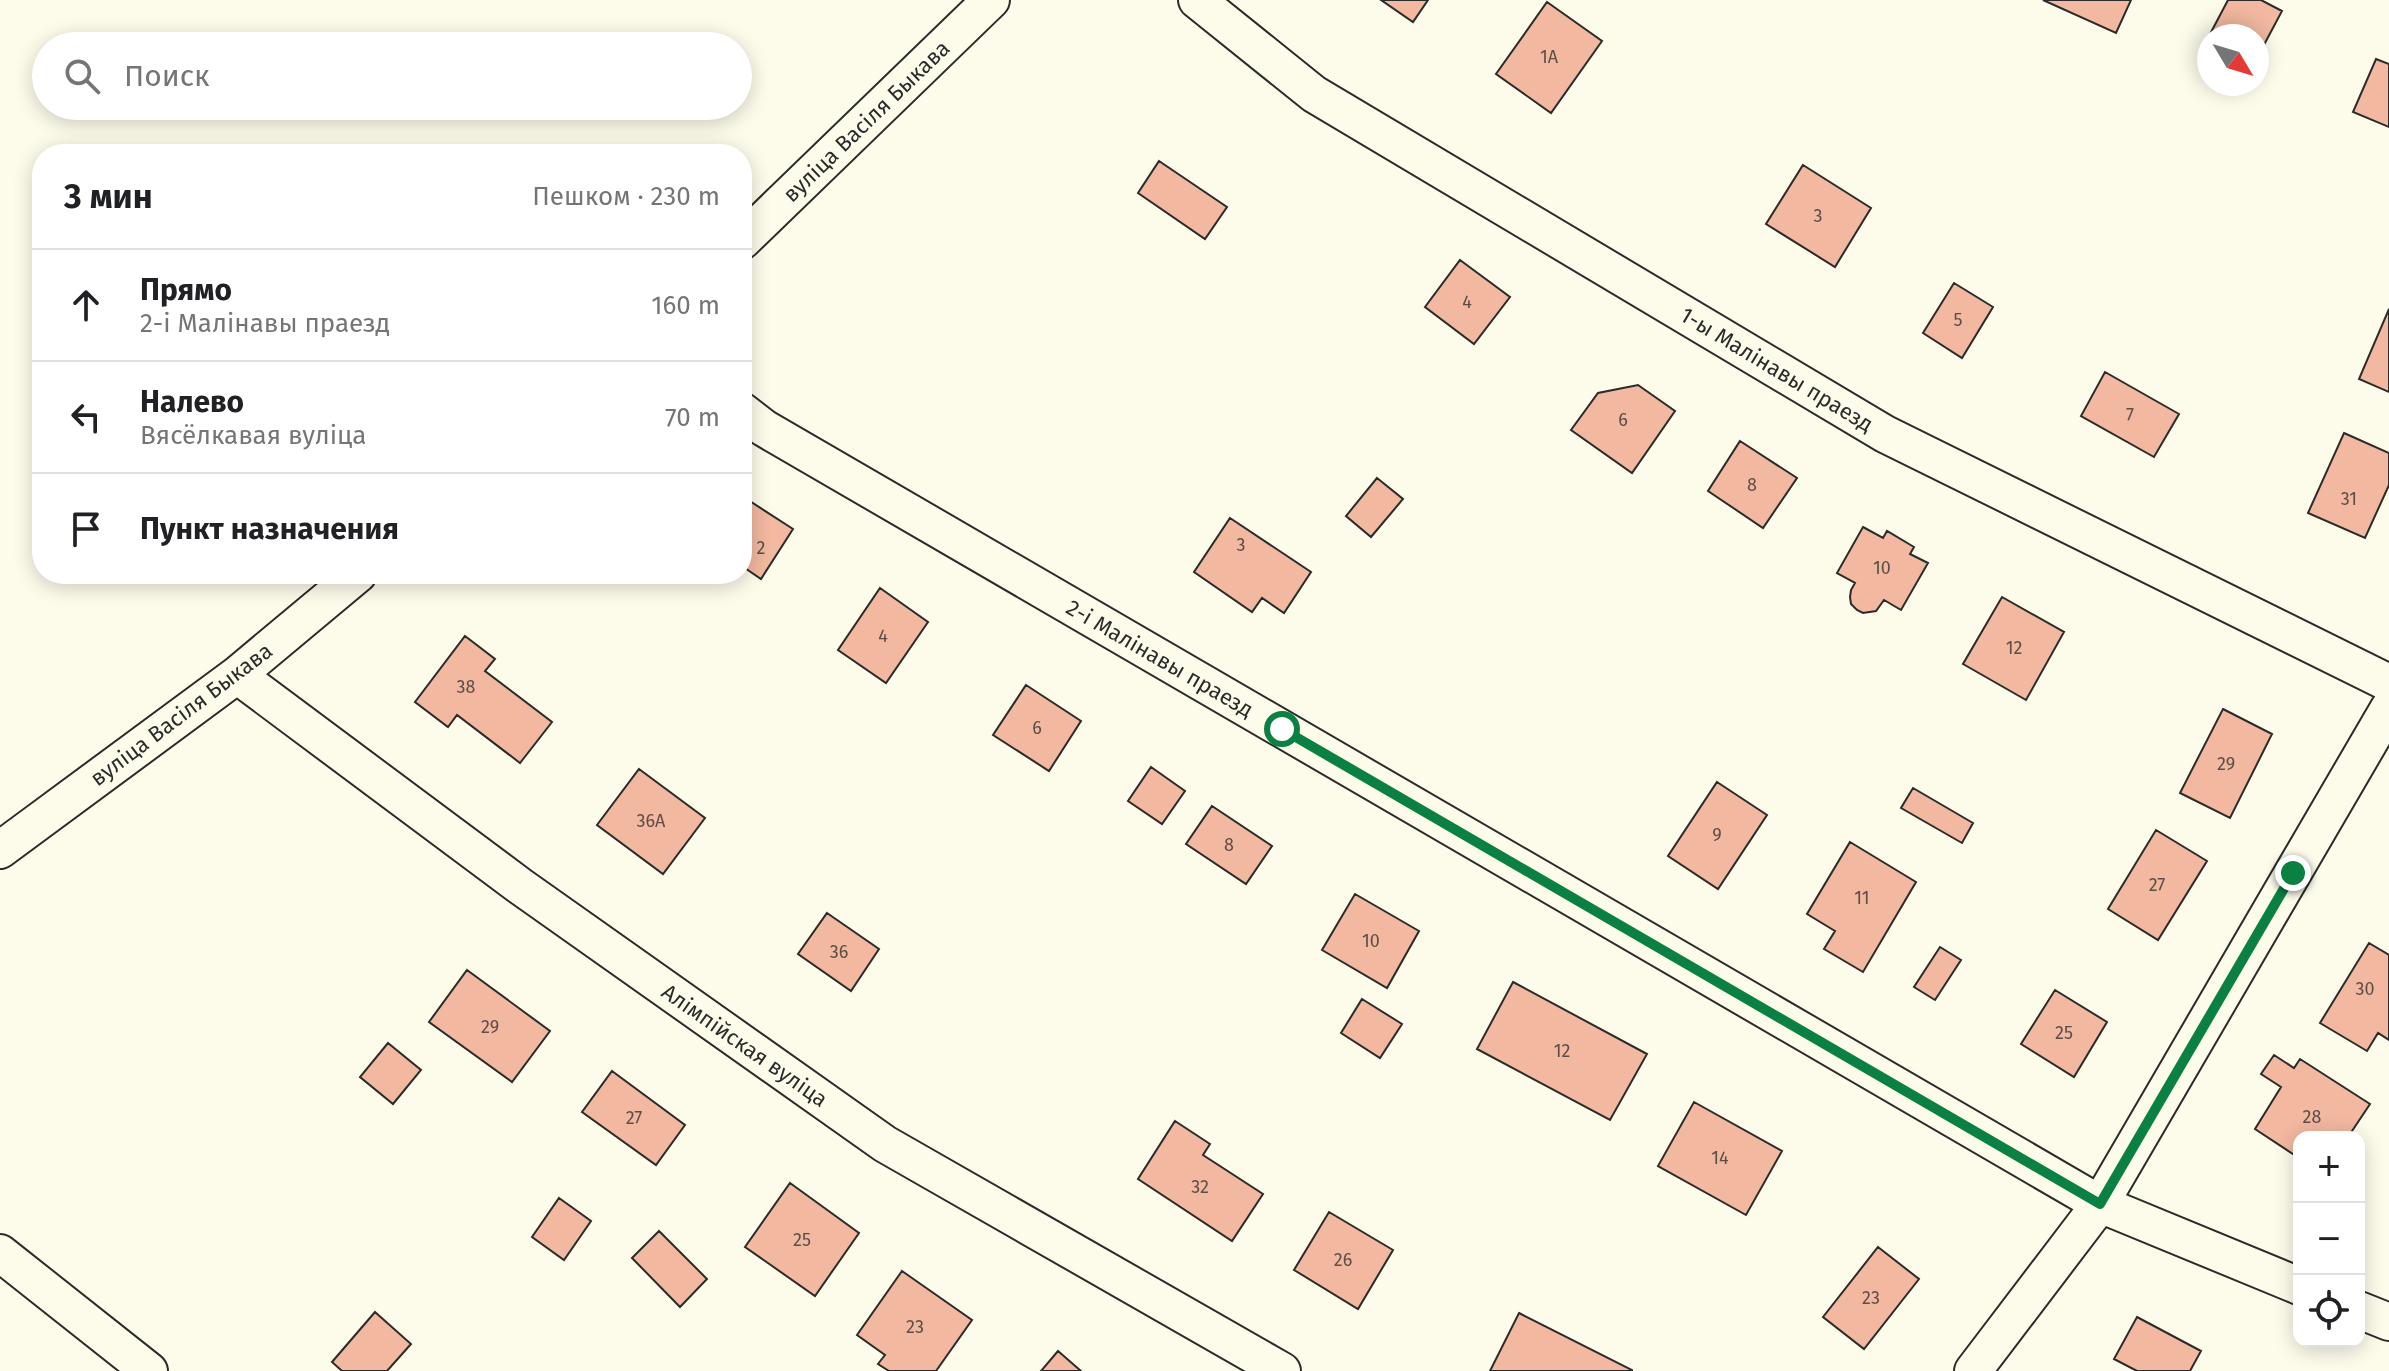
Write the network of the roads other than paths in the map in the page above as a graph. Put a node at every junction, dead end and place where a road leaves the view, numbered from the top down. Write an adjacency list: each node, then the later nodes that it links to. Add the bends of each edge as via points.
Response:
1 (991, 0): 3 (street, вуліца Васіля Быкава)
2 (1197, 0): 7 (street, 1-ы Малінавы праезд, via 1314,94 1885,434)
3 (752, 231)
4 (752, 419): 10 (street, 2-і Малінавы праезд)
5 (346, 584): 6 (street, вуліца Васіля Быкава)
6 (237, 675): 9 (street, вуліца Васіля Быкава); 16 (street, Алімпійская вуліца, via 520,886 885,1144)
7 (2389, 683)
8 (2389, 708): 10 (street)
9 (0, 850)
10 (2100, 1204): 12 (street, 2-і Малінавы праезд); 17 (street)
11 (0, 1253): 15 (street)
12 (2293, 1284)
13 (2365, 1312): 14 (street)
14 (2389, 1322)
15 (149, 1371)
16 (1282, 1371)
17 (1973, 1371)

